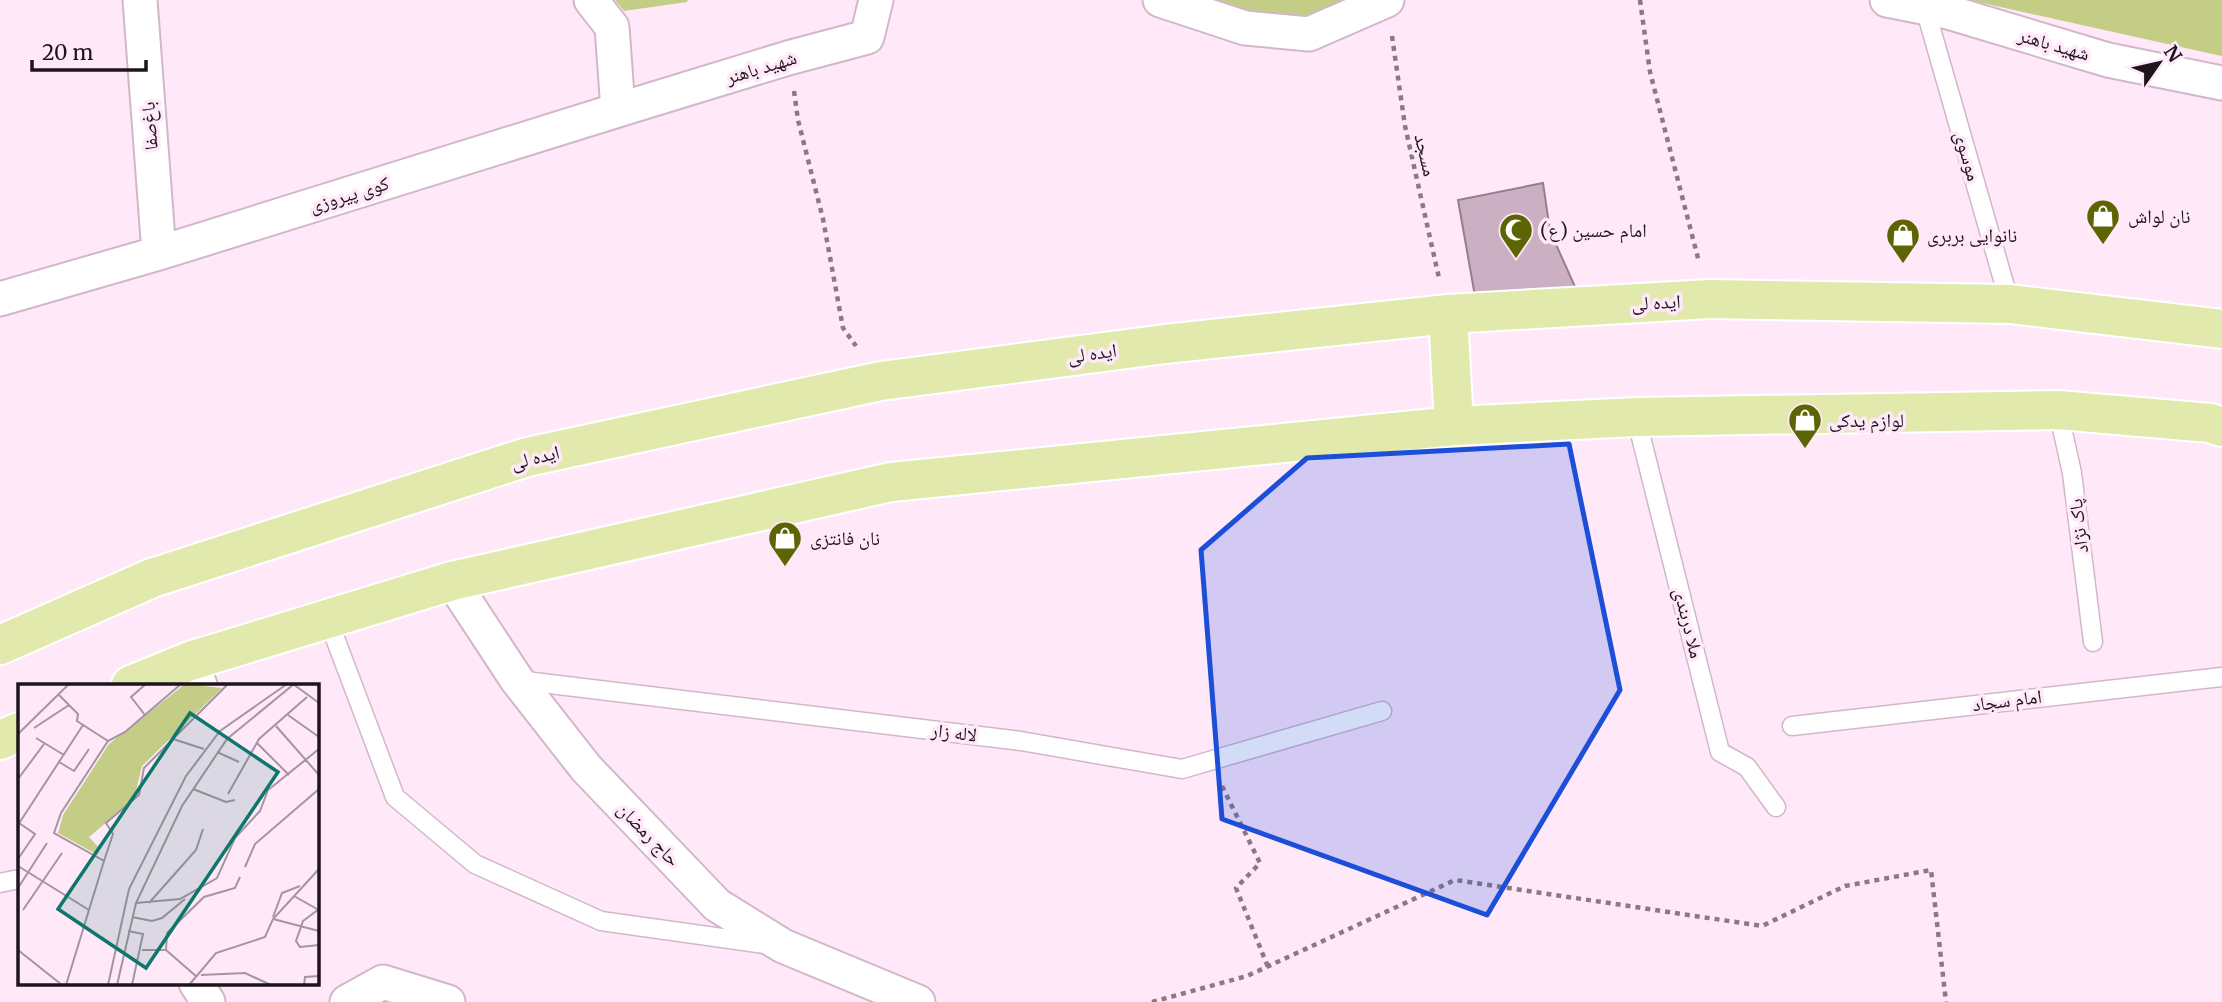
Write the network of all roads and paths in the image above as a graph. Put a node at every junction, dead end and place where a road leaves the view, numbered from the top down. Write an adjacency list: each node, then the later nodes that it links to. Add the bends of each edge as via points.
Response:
1 (140, 0): 12 (street, باغ‌صفا)
2 (591, 0): 11 (street, via 612,27)
3 (876, 0): 9 (street, شهید باهنر, via 867,37)
4 (1160, 0): 8 (street, via 1245,29 1309,34)
5 (1640, 0): 14 (path, via 1650,72)
6 (1887, 0): 7 (street, شهید باهنر)
7 (1925, 8): 10 (street, شهید باهنر, via 2108,60); 15 (lane, موسوی)
8 (1389, 13): 16 (path, مسجد, via 1405,126)
9 (788, 58): 11 (street, شهید باهنر); 18 (path, via 843,328)
10 (2222, 83)
11 (618, 110): 12 (street, کوی پیروزی)
12 (159, 253): 13 (street, کوی پیروزی)
13 (0, 299)
14 (1710, 299): 15 (main road, ایده لى); 16 (main road, ایده لى)
15 (2010, 303): 17 (main road, ایده لى)
16 (1448, 314): 18 (main road, ایده لى, via 1165,344); 21 (main road)
17 (2222, 329)
18 (881, 382): 26 (main road, ایده لى, via 527,457 152,578)
19 (2058, 410): 20 (main road); 22 (main road); 25 (lane, پاک نژاد, via 2072,473)
20 (1636, 418): 21 (main road); 36 (lane, ملا دربندی, via 1720,752 1747,767)
21 (1454, 426): 23 (main road, via 891,482)
22 (2222, 427)
23 (452, 581): 24 (main road); 29 (street, حاج رمضان)
24 (327, 617): 27 (main road); 39 (lane, via 395,797 475,864 601,921)
25 (2092, 642)
26 (0, 645)
27 (195, 673): 30 (main road)
28 (2222, 677): 32 (lane, امام سجاد)
29 (517, 680): 35 (lane, لاله زار, via 1021,741 1182,769); 39 (street, حاج رمضان, via 586,768 717,905)
30 (136, 684)
31 (1382, 711): 35 (lane, لاله زار)
32 (1792, 726)
33 (18, 732): 34 (main road)
34 (0, 740)
35 (1209, 761): 40 (path, via 1260,863 1236,888)
36 (1776, 807)
37 (18, 879): 38 (lane)
38 (0, 883)
39 (783, 946): 45 (street, حاج رمضان)
40 (1268, 967): 46 (path); 47 (path, via 1455,880 1762,926 1845,886 1931,870)
41 (197, 984): 42 (street)
42 (208, 1002)
43 (347, 1002): 44 (street, via 383,982)
44 (448, 1002)
45 (918, 1002)
46 (1152, 1002)
47 (1946, 1002)

